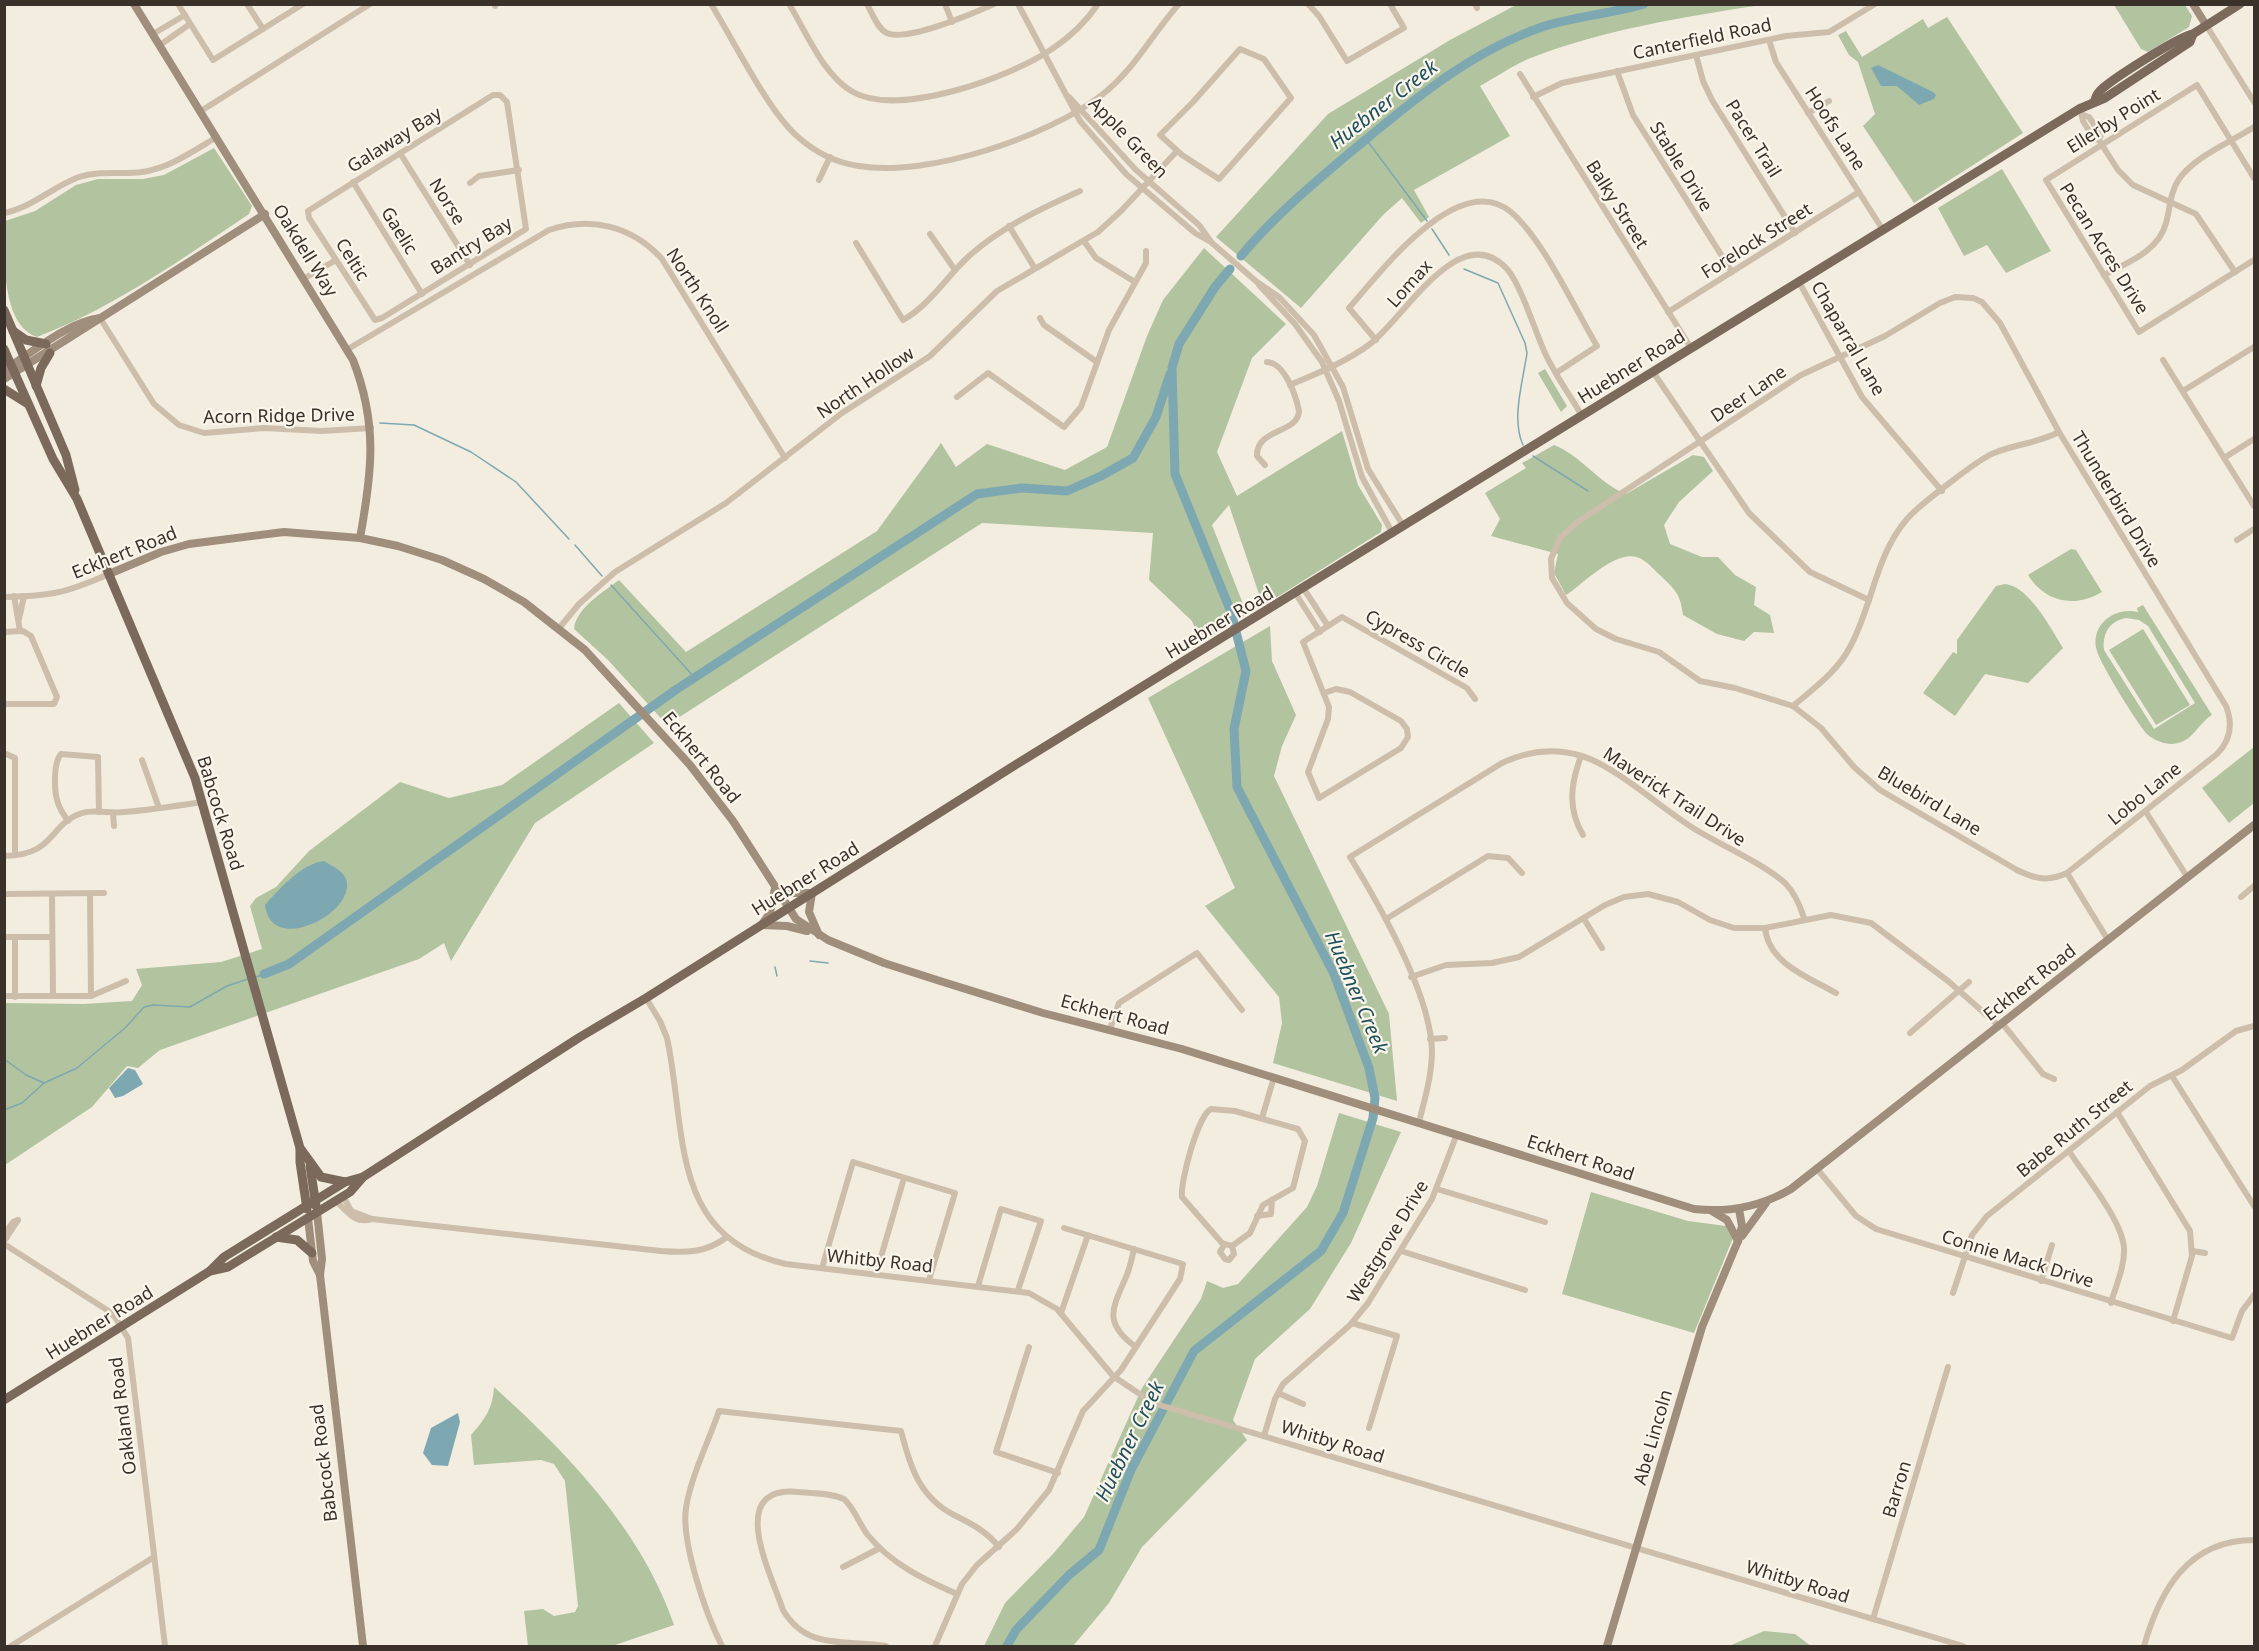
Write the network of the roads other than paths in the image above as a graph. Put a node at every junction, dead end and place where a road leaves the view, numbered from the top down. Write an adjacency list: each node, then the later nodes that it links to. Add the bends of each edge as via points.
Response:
1 (134, 4): 26 (main road, Oakdell Way)
2 (178, 4): 19 (street)
3 (247, 4): 24 (street)
4 (303, 4): 24 (street)
5 (370, 4): 39 (street)
6 (711, 4): 49 (street, via 783,120 800,139)
7 (789, 4): 29 (street, via 836,78 853,92 872,100 912,99 964,88)
8 (867, 4): 21 (street, via 888,33 913,32)
9 (945, 4): 21 (street)
10 (994, 4): 21 (street)
11 (1018, 4): 29 (street)
12 (1098, 4): 29 (street, via 1077,30)
13 (1179, 4): 38 (street, via 1136,63 1102,96)
14 (1308, 4): 15 (street, via 1347,61 1404,28)
15 (1390, 4)
16 (2193, 4): 23 (main road)
17 (2240, 4): 23 (main road, Huebner Road)
18 (1873, 5): 27 (street, Canterfield Road, via 1828,32)
19 (185, 15): 20 (street); 22 (street)
20 (172, 22): 25 (street); 26 (street)
21 (952, 22)
22 (190, 24): 24 (street, via 213,60); 25 (street)
23 (2206, 26): 37 (street); 40 (main road, Huebner Road, via 2144,61 2099,92)
24 (262, 29)
25 (178, 33): 28 (street)
26 (153, 34): 28 (main road, Oakdell Way)
27 (1769, 40): 30 (street, Canterfield Road); 42 (street, Hoofs Lane, via 1776,62)
28 (160, 45): 39 (main road, Oakdell Way)
29 (1043, 55): 34 (street)
30 (1696, 55): 31 (street, Canterfield Road); 66 (street, Pacer Trail, via 1712,100)
31 (1617, 71): 35 (street, Canterfield Road, via 1562,83); 77 (street, Stable Drive, via 1633,115)
32 (1520, 74): 35 (street, Balky Street)
33 (500, 95): 48 (street, Galaway Bay, via 493,95); 50 (street, Bantry Bay, via 507,102)
34 (1069, 97): 38 (street, Apple Green); 41 (street, Apple Green)
35 (1533, 97): 87 (street, Balky Street)
36 (1828, 101): 42 (street)
37 (2254, 102)
38 (1082, 108): 41 (street); 55 (street, Apple Green, via 1106,139)
39 (201, 111): 44 (main road, Oakdell Way)
40 (2081, 112): 46 (street, via 2094,139); 65 (main road, Huebner Road)
41 (1075, 113): 49 (street, via 991,149 939,162 874,168); 57 (street, Apple Green, via 1110,157)
42 (1808, 113): 59 (street, Hoofs Lane)
43 (2254, 127): 45 (street)
44 (216, 137): 61 (street, via 164,167 86,175 27,206); 62 (main road, Oakdell Way)
45 (2232, 141): 46 (street, Ellerby Point, via 2197,85); 51 (street); 60 (street, via 2186,171 2176,183)
46 (2101, 143): 53 (street, Ellerby Point); 60 (street, via 2133,185)
47 (1177, 151): 47 (street, via 1160,135 1240,49 1264,59 1291,98 1219,179); 55 (street, North Hollow)
48 (400, 153): 54 (street, Galaway Bay); 74 (street, Norse)
49 (830, 157): 52 (street)
50 (519, 170): 56 (street, via 479,176); 74 (street, Bantry Bay, via 526,229)
51 (2254, 178)
52 (819, 180)
53 (2046, 180): 79 (street, Pecan Acres Drive)
54 (353, 182): 63 (street, Galaway Bay, via 315,205); 84 (street, Gaelic)
55 (1149, 182): 57 (street, North Hollow); 70 (street, Apple Green, via 1199,225)
56 (470, 183)
57 (1143, 189): 68 (street, North Hollow, via 1122,212); 70 (street, Apple Green)
58 (1080, 191): 64 (street)
59 (1859, 192): 65 (street, Hoofs Lane); 66 (street, Forelock Street)
60 (2171, 201): 78 (street, via 2204,222); 79 (street, via 2165,228 2157,241 2130,262)
61 (4, 213)
62 (265, 214): 80 (main road, Oakdell Way); 88 (main road)
63 (308, 214): 72 (street, Celtic)
64 (1009, 226): 75 (street); 76 (street)
65 (1883, 230): 83 (main road, Huebner Road)
66 (1795, 233): 77 (street, Forelock Street)
67 (930, 234): 76 (street)
68 (1084, 241): 75 (street, North Hollow); 81 (street, via 1096,258)
69 (855, 243): 76 (street, via 903,320 916,313)
70 (1212, 243): 82 (street, Apple Green)
71 (1146, 251): 81 (street, via 1146,263)
72 (336, 260): 80 (street); 90 (street, Celtic)
73 (2254, 260): 78 (street)
74 (470, 265): 84 (street, Bantry Bay)
75 (1034, 267): 120 (street, North Hollow, via 997,291 930,356 842,413)
76 (955, 270)
77 (1731, 272): 87 (street, Forelock Street)
78 (2235, 272): 79 (street, Pecan Acres Drive, via 2139,332)
79 (2104, 275)
80 (304, 278): 97 (main road, Oakdell Way)
81 (1135, 282): 101 (street, via 1108,330)
82 (1257, 282): 103 (street, Apple Green, via 1303,321); 105 (street, Apple Green, via 1307,339)
83 (1799, 282): 94 (main road, Huebner Road); 98 (street, Chaparral Lane)
84 (422, 294): 90 (street, Bantry Bay)
85 (1965, 297): 98 (street, Deer Lane, via 1940,303 1885,336); 117 (street, Thunderbird Drive, via 1991,309)
86 (4, 310): 91 (main road, Babcock Road)
87 (1668, 312): 94 (street, Balky Street)
88 (100, 318): 96 (main road, via 87,320); 116 (street, Acorn Ridge Drive, via 154,404 186,428 218,434 264,428)
89 (1040, 318): 101 (street, via 1044,325)
90 (375, 320)
91 (13, 331): 96 (main road); 100 (main road, Babcock Road)
92 (1376, 340): 103 (street, Lomax); 107 (street, Lomax, via 1448,263 1465,256 1484,256 1500,264 1513,278); 107 (street, via 1349,308 1402,247 1423,229 1465,205 1490,203 1514,214 1543,252 1598,346)
93 (2254, 347): 112 (street)
94 (1691, 348): 106 (main road, Huebner Road)
95 (4, 349): 104 (main road, Babcock Road)
96 (48, 349): 100 (main road); 110 (main road)
97 (348, 349): 116 (main road, Oakdell Way, via 364,390); 120 (street, North Knoll, via 549,230 581,223 614,227 643,242 662,259)
98 (1841, 355): 119 (street, Deer Lane, via 1781,387); 123 (street, Chaparral Lane, via 1862,397)
99 (2163, 360): 112 (street)
100 (25, 362): 104 (main road); 110 (main road, Babcock Road)
101 (1097, 362): 113 (street, via 1081,407 1064,427 988,373)
102 (1267, 362): 109 (street, via 1277,366)
103 (1334, 366): 105 (street, Lomax); 126 (street, Apple Green, via 1368,469)
104 (11, 369): 108 (main road); 114 (main road, Babcock Road)
105 (1326, 370): 109 (street, Lomax); 128 (street, Apple Green, via 1362,477)
106 (1653, 372): 115 (main road, Huebner Road); 119 (street)
107 (1556, 373): 115 (street, Lomax)
108 (4, 380)
109 (1290, 385): 122 (street, via 1299,416 1259,444 1257,456)
110 (36, 386): 124 (main road, Babcock Road, via 66,455)
111 (4, 389): 114 (main road)
112 (2183, 391): 121 (street)
113 (957, 397)
114 (29, 405): 124 (main road, Babcock Road, via 53,459)
115 (1582, 416): 126 (main road, Huebner Road)
116 (371, 428): 129 (main road, Oakdell Way, via 372,465)
117 (2059, 432): 123 (street, via 2043,441 1990,454); 148 (street, Thunderbird Drive, via 2226,706)
118 (2254, 439): 121 (street)
119 (1701, 443): 130 (street, Deer Lane, via 1576,523); 137 (street, via 1738,499 1790,555 1819,577)
120 (785, 458): 140 (street, North Hollow, via 726,503 615,572)
121 (2224, 458): 125 (street)
122 (1265, 465)
123 (1942, 491): 137 (street, via 1901,526 1883,555)
124 (77, 499): 132 (main road, Babcock Road)
125 (2254, 506)
126 (1404, 527): 128 (main road, Huebner Road)
127 (2254, 529): 131 (street)
128 (1393, 534): 133 (main road, Huebner Road)
129 (360, 538): 132 (main road, Eckhert Road, via 284,532 213,539 161,552); 140 (main road, Eckhert Road, via 398,546 466,570)
130 (1560, 538): 147 (street, Bluebird Lane, via 1551,559 1556,587 1567,603 1604,634 1659,652 1700,681)
131 (2237, 540)
132 (109, 574): 134 (street, Eckhert Road, via 66,592); 152 (main road, Babcock Road, via 182,744)
133 (1300, 592): 139 (street); 143 (street); 169 (main road, Huebner Road)
134 (24, 596): 136 (street, Eckhert Road); 138 (street)
135 (4, 597): 136 (street, Eckhert Road)
136 (14, 597): 138 (street)
137 (1869, 600): 147 (street, via 1844,657)
138 (19, 619): 141 (street)
139 (1328, 626): 143 (street); 145 (street, Cypress Circle, via 1342,617 1467,688)
140 (560, 627): 167 (main road, Eckhert Road, via 600,665 690,765 727,813)
141 (20, 631): 142 (street); 146 (street, via 31,636 57,702)
142 (4, 632)
143 (1320, 632): 144 (street, via 1303,642)
144 (1324, 693): 144 (street, via 1328,719 1308,772 1318,798 1401,748 1408,733 1401,721 1350,692 1336,689)
145 (1475, 699)
146 (4, 704)
147 (1793, 706): 164 (street, Bluebird Lane, via 1821,728 1854,767 1881,790 2031,877 2047,880)
148 (2230, 729): 155 (street, Lobo Lane, via 2224,747)
149 (4, 753): 161 (street, via 15,758)
150 (1581, 756): 160 (street, via 1571,793); 175 (street, Maverick Trail Drive, via 1783,881 1794,894); 176 (street, Maverick Trail Drive, via 1541,752 1511,759 1350,857)
151 (142, 760): 153 (street)
152 (202, 802): 153 (street); 210 (main road, Babcock Road)
153 (159, 808): 156 (street)
154 (99, 812): 156 (street); 157 (street, via 86,812); 157 (street, via 98,757 61,754 57,802)
155 (2146, 812): 164 (street, Lobo Lane); 165 (street)
156 (113, 813): 159 (street)
157 (68, 821): 161 (street, via 43,846)
158 (2254, 825): 165 (main road, Eckhert Road)
159 (114, 826)
160 (1583, 835)
161 (15, 855): 162 (street)
162 (4, 856)
163 (1522, 873): 176 (street, via 1508,858 1488,856)
164 (2067, 873): 184 (street)
165 (2188, 878): 184 (main road, Eckhert Road)
166 (2254, 886): 173 (street)
167 (774, 888): 169 (main road, via 792,894); 174 (main road, Eckhert Road); 178 (main road, via 770,913)
168 (104, 893): 172 (street)
169 (812, 893): 174 (main road, Huebner Road); 180 (main road, via 809,912)
170 (4, 894): 171 (street)
171 (52, 894): 172 (street); 183 (street)
172 (90, 894): 193 (street)
173 (2241, 897)
174 (788, 908): 178 (main road, Huebner Road); 180 (main road, Eckhert Road)
175 (1804, 918): 179 (street); 189 (street, via 1844,916 1871,924)
176 (1386, 919): 186 (street)
177 (1584, 919): 179 (street, via 1614,901 1648,894 1678,902 1721,925); 185 (street); 186 (street, via 1519,957 1492,963 1446,965)
178 (762, 925): 180 (main road, via 786,926); 195 (main road, Huebner Road)
179 (1765, 928): 190 (street, via 1768,945 1782,962)
180 (819, 935): 199 (main road, Eckhert Road, via 909,972)
181 (4, 937): 182 (street)
182 (15, 937): 183 (street); 194 (street)
183 (52, 937): 192 (street)
184 (2108, 940): 197 (main road, Eckhert Road)
185 (1602, 948)
186 (1411, 977): 201 (street, via 1425,1011)
187 (126, 981): 193 (street)
188 (1969, 982): 189 (street)
189 (1962, 992): 197 (street); 200 (street)
190 (1836, 993)
191 (4, 996): 194 (street)
192 (52, 996): 193 (street); 194 (street)
193 (90, 996)
194 (15, 997)
195 (646, 998): 214 (main road, Huebner Road); 233 (street, Whitby Road, via 668,1044 688,1178 700,1205)
196 (1242, 1010): 199 (street, via 1197,953 1119,1003)
197 (2000, 1025): 205 (street, via 2043,1074); 213 (main road, Eckhert Road)
198 (2254, 1026): 203 (street, Babe Ruth Street, via 2236,1031)
199 (1110, 1029): 204 (main road, Eckhert Road)
200 (1910, 1033)
201 (1430, 1038): 202 (street); 208 (street, via 1429,1081)
202 (1444, 1038)
203 (2172, 1076): 206 (street, Babe Ruth Street, via 2150,1086); 223 (street)
204 (1274, 1077): 207 (street); 208 (main road, Eckhert Road)
205 (2054, 1078)
206 (2117, 1112): 211 (street, Babe Ruth Street); 241 (street, via 2186,1221)
207 (1262, 1118): 220 (street, via 1298,1129 1305,1141 1293,1188); 236 (street, via 1210,1109 1202,1116 1182,1197)
208 (1419, 1122): 209 (main road, Eckhert Road)
209 (1457, 1134): 217 (street, Westgrove Drive); 225 (main road, Eckhert Road, via 1677,1205)
210 (300, 1148): 212 (main road, Babcock Road); 222 (main road, Babcock Road)
211 (2069, 1151): 244 (street, Babe Ruth Street, via 1981,1222); 256 (street, via 2115,1223 2123,1243 2122,1266)
212 (309, 1161): 216 (main road, via 321,1177); 219 (main road, Babcock Road)
213 (1818, 1170): 221 (main road, Eckhert Road); 244 (street, Connie Mack Drive, via 1839,1199 1870,1225)
214 (363, 1178): 216 (main road, Huebner Road); 218 (main road, Huebner Road)
215 (904, 1178): 245 (street, via 853,1162); 247 (street); 249 (street, via 955,1193)
216 (345, 1182): 219 (main road, Huebner Road)
217 (1437, 1189): 229 (street); 240 (street, Westgrove Drive)
218 (339, 1199): 226 (main road, Huebner Road); 233 (street, via 351,1217 365,1221 672,1252 704,1250)
219 (315, 1200): 222 (main road, Huebner Road); 226 (main road, Babcock Road)
220 (1272, 1200): 227 (street, via 1263,1205); 227 (street, via 1271,1214)
221 (1767, 1201): 224 (main road, Eckhert Road); 235 (main road)
222 (306, 1206): 228 (main road, Babcock Road); 246 (main road, Huebner Road, via 224,1257)
223 (2254, 1206)
224 (1738, 1209): 225 (main road, Eckhert Road); 235 (main road, Abe Lincoln)
225 (1712, 1211): 235 (main road, via 1731,1225)
226 (317, 1212): 228 (main road, Huebner Road); 248 (main road, Babcock Road)
227 (1257, 1216): 238 (street, via 1248,1236)
228 (308, 1218): 232 (main road, Huebner Road); 242 (main road, Babcock Road)
229 (1545, 1222)
230 (1064, 1228): 231 (street)
231 (1088, 1235): 239 (street); 257 (street)
232 (276, 1237): 242 (main road, via 297,1240); 246 (main road, Huebner Road, via 228,1267)
233 (727, 1237): 245 (street, Whitby Road, via 769,1260)
234 (5, 1240): 260 (street, Oakland Road, via 107,1310)
235 (1738, 1241): 274 (main road, Abe Lincoln, via 1702,1327)
236 (1224, 1245): 238 (street); 238 (street, via 1220,1252 1229,1260 1234,1254)
237 (2052, 1245): 250 (street)
238 (1232, 1246)
239 (1134, 1249): 262 (street, via 1113,1316 1117,1330); 262 (street, via 1183,1264 1178,1285)
240 (1401, 1251): 253 (street); 259 (street, Westgrove Drive)
241 (2192, 1251): 243 (street); 258 (street)
242 (312, 1253): 248 (main road, Babcock Road)
243 (2205, 1253)
244 (1964, 1257): 250 (street, Connie Mack Drive); 254 (street, Babe Ruth Street)
245 (822, 1268): 247 (street, Whitby Road)
246 (210, 1272): 260 (main road, Huebner Road)
247 (876, 1274): 249 (street, Whitby Road)
248 (320, 1275): 281 (main road, Babcock Road)
249 (929, 1280): 251 (street, Whitby Road)
250 (2042, 1281): 256 (street, Connie Mack Drive)
251 (978, 1286): 252 (street, Whitby Road); 252 (street, via 1001,1209 1041,1221)
252 (1018, 1290): 257 (street, Whitby Road, via 1044,1300)
253 (1525, 1290)
254 (1953, 1293)
255 (2254, 1295): 258 (street, Connie Mack Drive, via 2242,1311 2232,1338)
256 (2111, 1303): 258 (street, Connie Mack Drive)
257 (1061, 1313): 264 (street, Whitby Road)
258 (2172, 1321)
259 (1352, 1323): 265 (street, Westgrove Drive, via 1283,1384); 268 (street, via 1397,1336)
260 (122, 1327): 266 (main road, Huebner Road); 275 (street, Oakland Road, via 129,1342)
261 (1029, 1347): 270 (street, via 996,1452)
262 (1137, 1347): 264 (street)
263 (1948, 1366): 278 (street, Barron)
264 (1113, 1376): 269 (street, Whitby Road, via 1144,1398); 270 (street, via 1083,1411)
265 (1278, 1393): 267 (street); 269 (street, Westgrove Drive)
266 (4, 1400)
267 (1303, 1404)
268 (1369, 1428)
269 (1264, 1436): 274 (street, Whitby Road)
270 (1058, 1473): 272 (street, via 1040,1503)
271 (2254, 1540): 287 (street, via 2220,1546 2179,1573 2157,1606)
272 (999, 1547): 277 (street, via 973,1570); 282 (street, via 980,1528 939,1506 926,1493 912,1470 901,1431 719,1411 689,1496 684,1527 690,1556)
273 (880, 1548): 276 (street); 277 (street, via 911,1572); 283 (street, via 844,1498 784,1491 769,1495 761,1505 756,1525 790,1622 817,1641)
274 (1636, 1548): 278 (street, Whitby Road); 285 (main road, Abe Lincoln)
275 (154, 1557): 279 (street); 280 (street, Oakland Road)
276 (843, 1567)
277 (957, 1594): 284 (street)
278 (1873, 1619): 286 (street, Whitby Road)
279 (11, 1647)
280 (165, 1647)
281 (363, 1647)
282 (722, 1647)
283 (886, 1647)
284 (935, 1647)
285 (1606, 1647)
286 (1963, 1647)
287 (2144, 1647)

